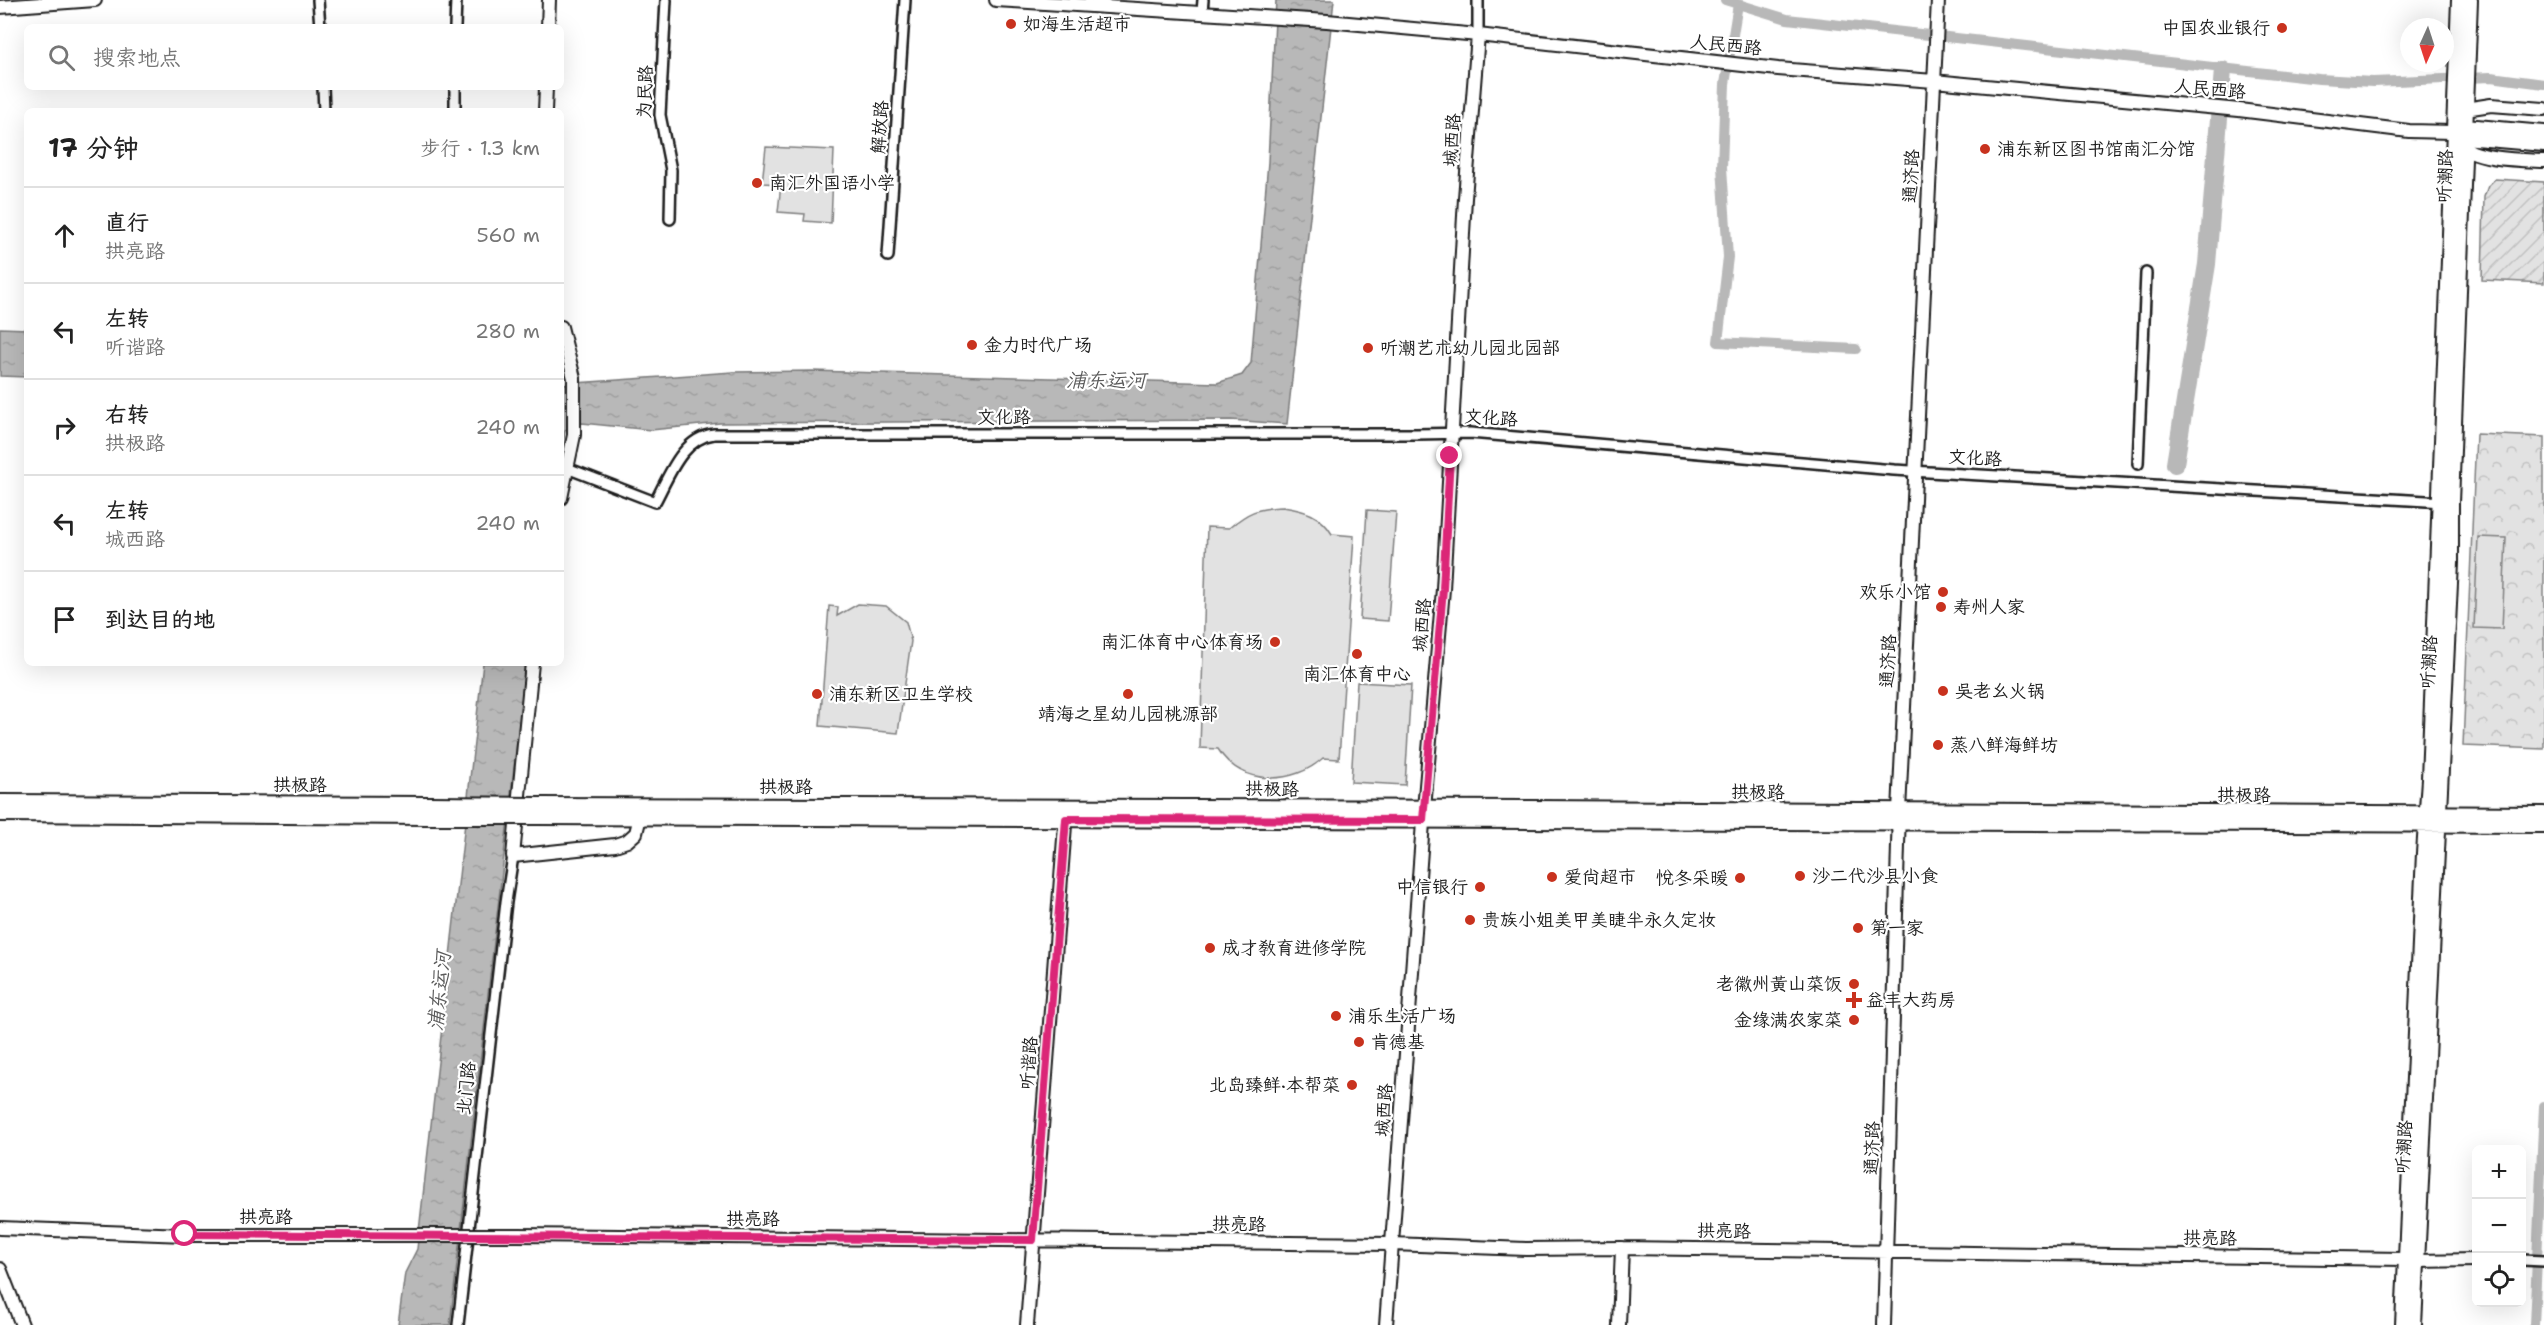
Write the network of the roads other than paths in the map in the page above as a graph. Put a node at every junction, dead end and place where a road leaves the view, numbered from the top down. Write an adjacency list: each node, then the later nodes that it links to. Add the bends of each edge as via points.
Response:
1 (0, 0): 14 (street)
2 (95, 0): 14 (street)
3 (318, 0): 15 (street)
4 (456, 0): 16 (street)
5 (549, 0): 17 (street)
6 (666, 0): 34 (street, 为民路, via 660,115 671,170)
7 (905, 0): 35 (street, 解放路)
8 (996, 0): 13 (street, 人民西路)
9 (1478, 0): 18 (street, 城西路)
10 (1938, 0): 20 (street, 通济路)
11 (2458, 0): 19 (main road, 听潮路)
12 (2470, 0): 19 (main road, 听潮路)
13 (1202, 6): 18 (street, 人民西路, via 1265,16)
14 (0, 7)
15 (320, 24)
16 (455, 24)
17 (548, 24)
18 (1478, 35): 20 (street, 人民西路, via 1763,67); 38 (street, 城西路)
19 (2461, 66): 21 (main road, 听潮路)
20 (1934, 81): 31 (street, 人民西路); 41 (street, 通济路)
21 (2460, 85): 28 (main road, 听潮路); 31 (main road, 听潮路)
22 (323, 90): 25 (street)
23 (455, 90): 26 (street)
24 (546, 90): 27 (street)
25 (324, 108)
26 (455, 108)
27 (545, 108)
28 (2465, 109): 29 (street, via 2491,105); 31 (main road, 听潮路)
29 (2544, 109)
30 (2544, 133): 31 (main road, 人民西路)
31 (2461, 136): 32 (main road, 人民西路); 33 (street, 人民西路, via 2493,157); 43 (main road, 听潮路); 43 (main road, 听潮路)
32 (2544, 144)
33 (2544, 162)
34 (670, 219)
35 (888, 256)
36 (2146, 273): 39 (street)
37 (564, 339): 40 (street, via 574,378 574,435)
38 (1451, 433): 40 (street, 文化路, via 714,434 696,439 685,449 655,502); 41 (street, 文化路); 50 (street, 城西路, via 1443,589)
39 (2138, 464)
40 (567, 468): 42 (street)
41 (1915, 471): 43 (street, 文化路); 52 (street, 通济路)
42 (564, 483)
43 (2445, 502): 54 (main road, 听潮路)
44 (532, 666): 56 (street, 北门路)
45 (0, 802): 47 (main road, 拱极路)
46 (1067, 804): 48 (main road, 拱极路); 50 (main road, 拱极路); 53 (street, 听谐路)
47 (428, 811): 48 (main road, 拱极路, bridge); 49 (main road, 拱极路)
48 (538, 811): 51 (main road, 拱极路)
49 (0, 814)
50 (1424, 815): 52 (main road, 拱极路); 53 (main road, 拱极路); 59 (street, 城西路)
51 (640, 817): 53 (main road, 拱极路); 56 (street, via 636,833 621,843)
52 (1898, 817): 54 (main road, 拱极路); 61 (street, 通济路)
53 (1066, 819): 58 (street, 听谐路)
54 (2432, 819): 55 (main road, 拱极路); 62 (main road, 听潮路)
55 (2542, 820)
56 (513, 856): 68 (street, 北门路)
57 (0, 1228): 58 (street, 拱亮路, bridge, via 185,1234)
58 (1033, 1240): 59 (street, 拱亮路); 69 (street, 听谐路)
59 (1392, 1244): 60 (street, 拱亮路); 70 (street, 城西路)
60 (1622, 1248): 61 (street, 拱亮路); 71 (street)
61 (1887, 1251): 62 (street, 拱亮路); 72 (street, 通济路)
62 (2410, 1260): 63 (street, 拱亮路); 73 (main road, 听潮路); 74 (main road, 听潮路)
63 (2472, 1260)
64 (2526, 1260): 65 (street)
65 (2544, 1261)
66 (0, 1269): 67 (street)
67 (22, 1325)
68 (458, 1325)
69 (1027, 1325)
70 (1386, 1325)
71 (1619, 1325)
72 (1884, 1325)
73 (2403, 1325)
74 (2414, 1325)

